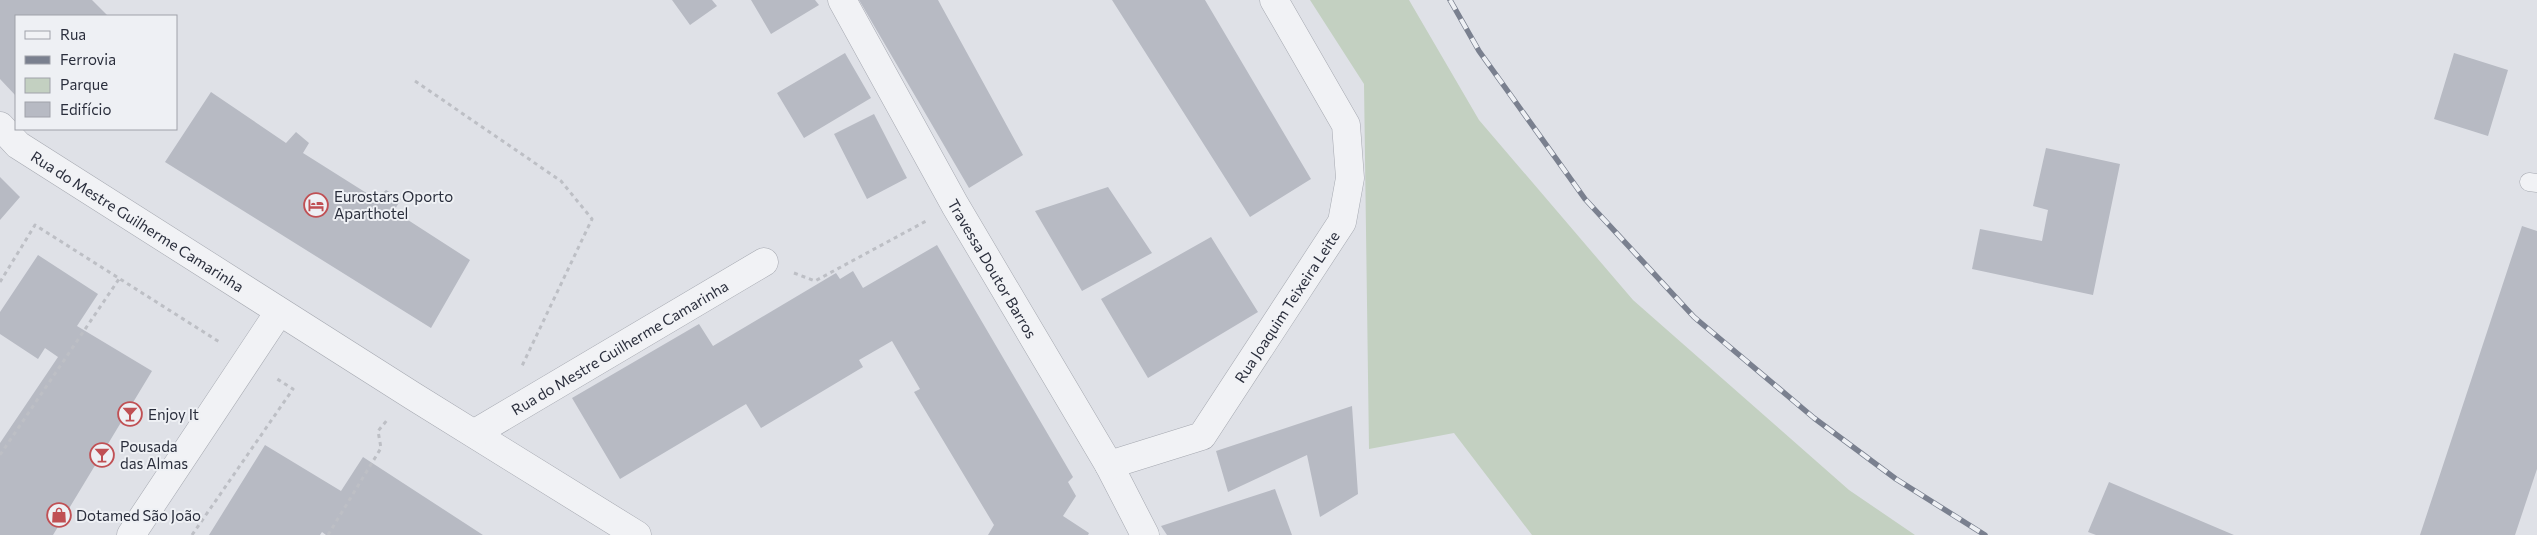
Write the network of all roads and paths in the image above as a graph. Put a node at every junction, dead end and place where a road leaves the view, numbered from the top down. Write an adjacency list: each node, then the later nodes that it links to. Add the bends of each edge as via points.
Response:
1 (842, 0): 5 (street, Travessa Doutor Barros)
2 (1274, 0): 16 (street, Rua Joaquim Teixeira Leite, via 1346,125 1350,178 1342,222 1202,436)
3 (415, 81): 13 (path, via 562,181 592,219 519,371)
4 (0, 126): 9 (street, Rua do Mestre Guilherme Camarinha, via 18,145)
5 (954, 205): 6 (path, via 815,282); 16 (street, Travessa Doutor Barros)
6 (764, 262): 13 (street, Rua do Mestre Guilherme Camarinha)
7 (119, 279): 8 (path, via 35,225); 10 (path); 15 (path)
8 (0, 282)
9 (279, 312): 10 (street); 12 (street, Rua do Mestre Guilherme Camarinha)
10 (248, 360): 17 (street)
11 (293, 389): 18 (path)
12 (407, 392): 14 (street, Rua do Mestre Guilherme Camarinha); 19 (path, via 378,431 381,448)
13 (526, 402): 14 (street, Rua do Mestre Guilherme Camarinha)
14 (475, 433): 20 (street, Rua do Mestre Guilherme Camarinha)
15 (0, 454)
16 (1109, 465): 21 (street, Travessa Doutor Barros)
17 (131, 535)
18 (192, 535)
19 (328, 535)
20 (637, 535)
21 (1145, 535)

